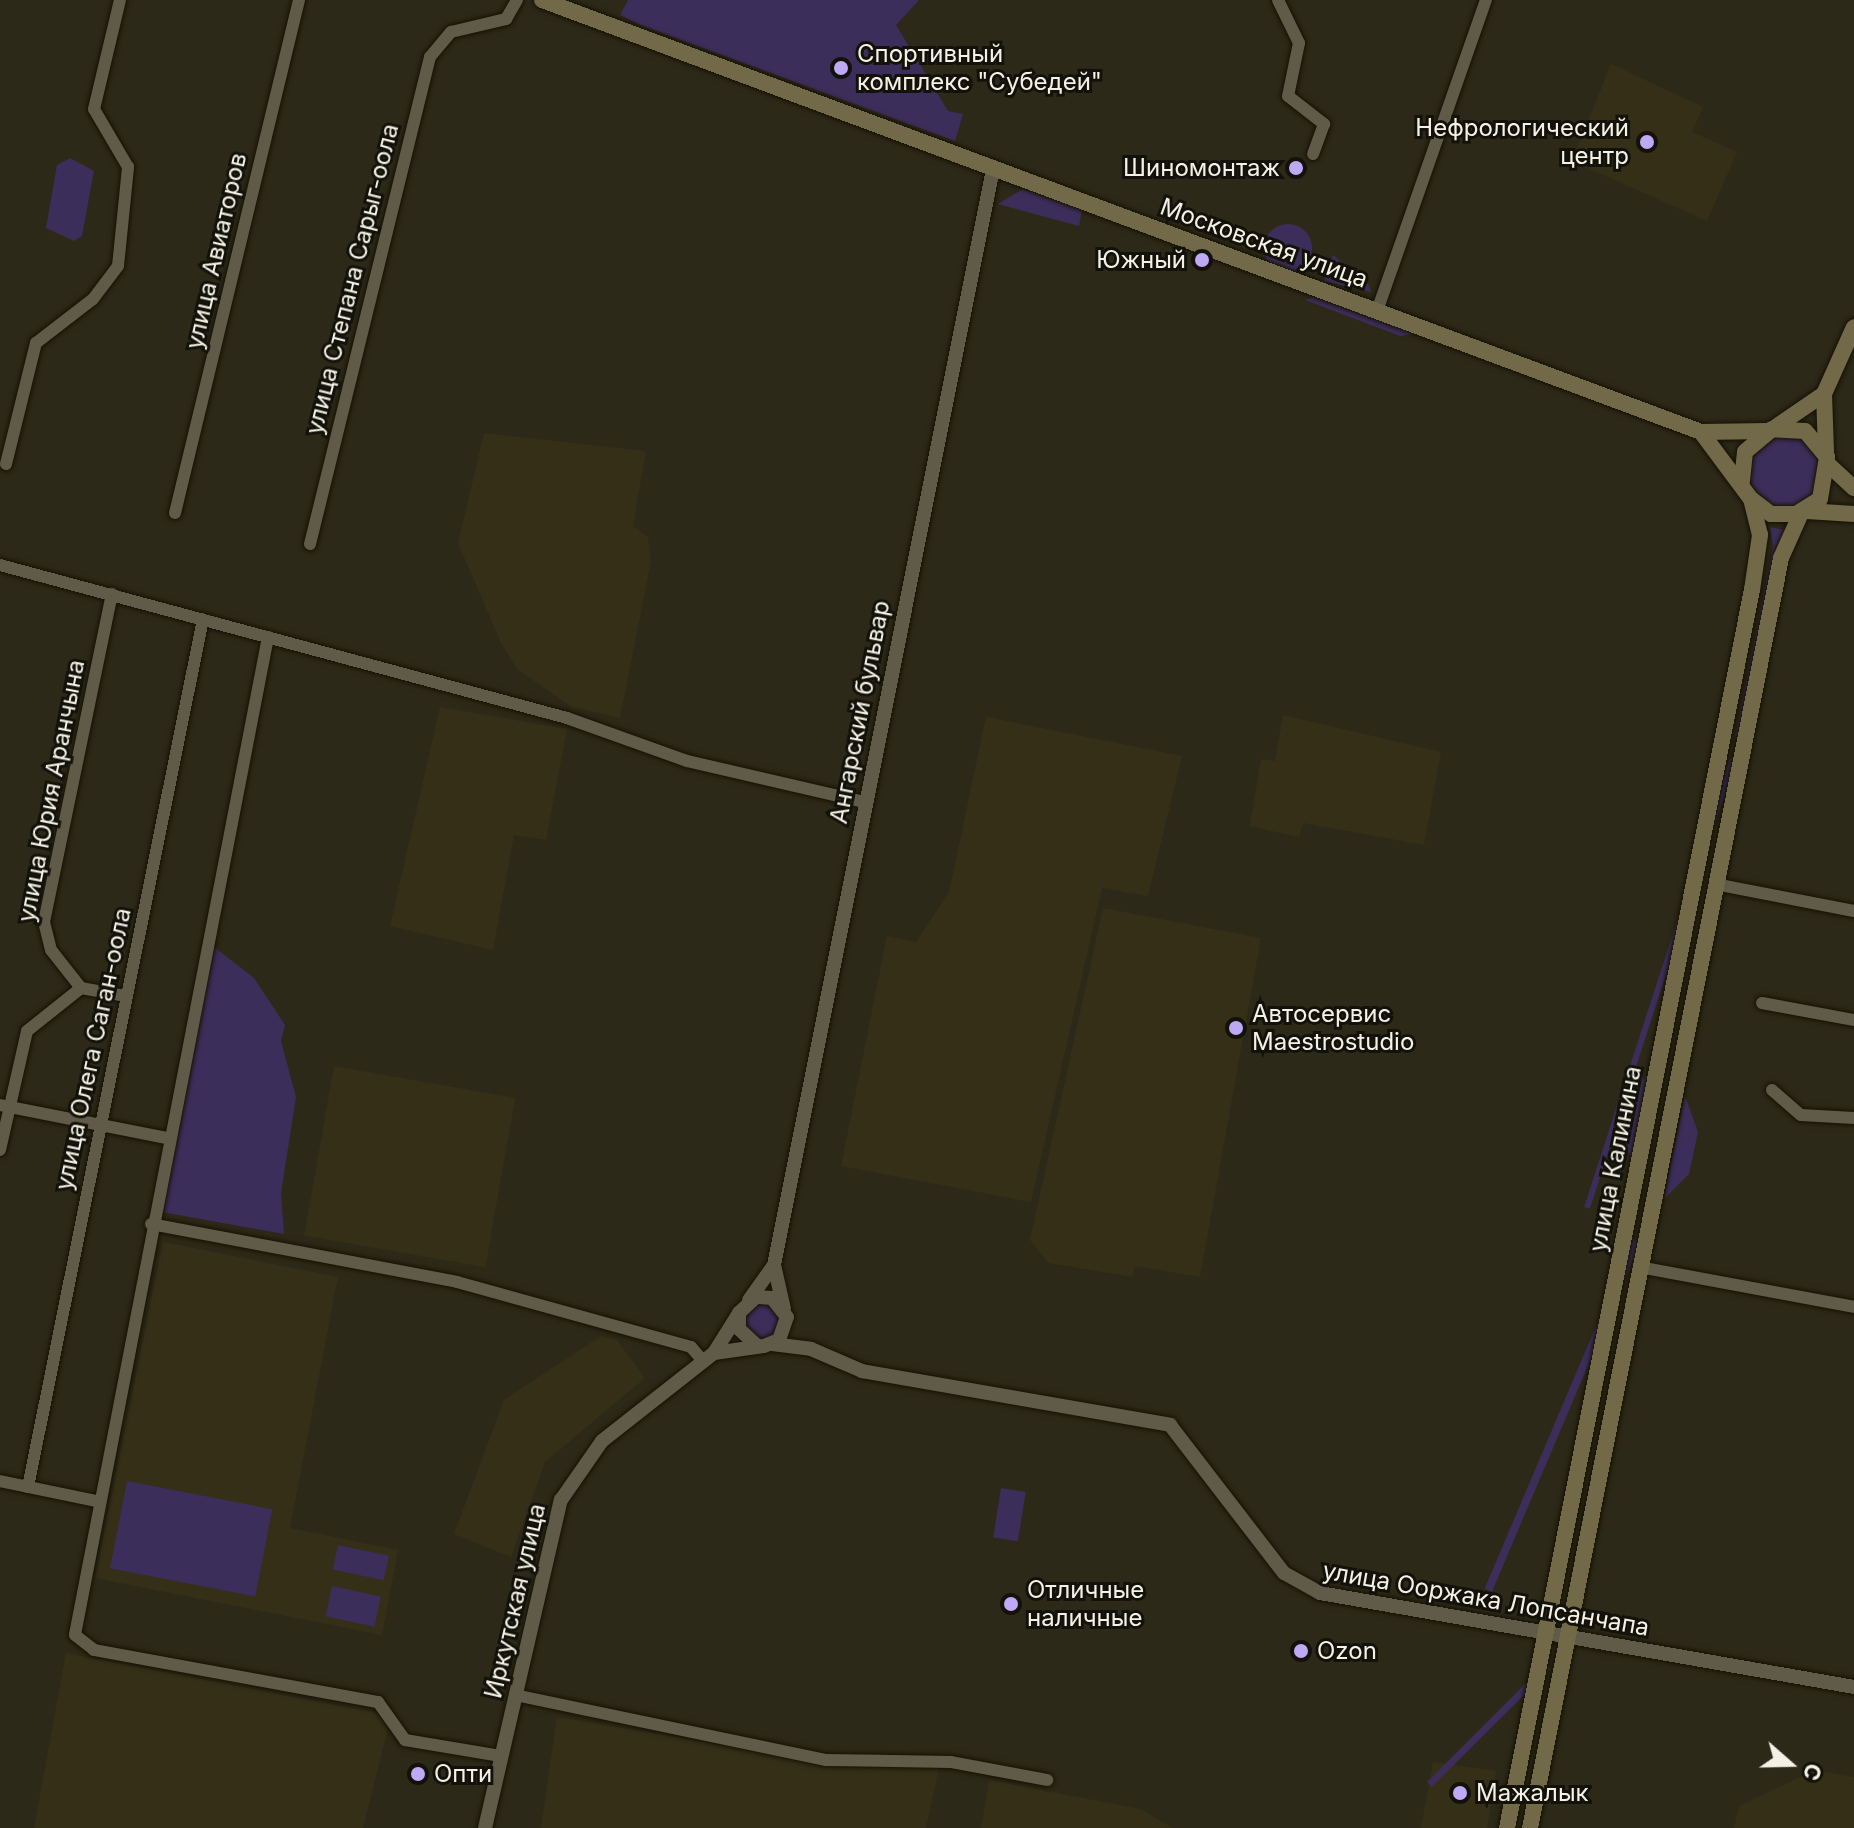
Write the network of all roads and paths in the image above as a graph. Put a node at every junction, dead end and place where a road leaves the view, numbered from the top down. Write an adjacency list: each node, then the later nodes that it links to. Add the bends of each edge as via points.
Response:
1 (120, 0): 15 (street, via 94,109 128,167 118,266 93,299 36,343)
2 (299, 0): 20 (street, улица Авиаторов)
3 (517, 0): 22 (street, улица Степана Сарыг-оола, via 506,19 451,32 430,57)
4 (542, 0): 8 (main road, Московская улица)
5 (1278, 0): 7 (street, via 1299,43 1288,96 1324,124)
6 (1486, 0): 9 (street)
7 (1313, 154)
8 (993, 169): 9 (main road, Московская улица); 30 (street, Ангарский бульвар)
9 (1377, 311): 13 (main road, Московская улица)
10 (1854, 327): 11 (main road)
11 (1824, 394): 12 (main road); 14 (main road)
12 (1769, 430): 13 (main road, Московская улица); 14 (main road, via 1805,431); 16 (main road, via 1745,452)
13 (1701, 432): 16 (main road)
14 (1828, 461): 17 (main road); 19 (main road, via 1826,489)
15 (6, 464)
16 (1742, 482): 18 (main road)
17 (1854, 488)
18 (1751, 499): 19 (main road, via 1771,514); 28 (main road, улица Калинина, via 1758,555)
19 (1803, 512): 21 (main road); 29 (main road, улица Калинина, via 1781,558)
20 (175, 513)
21 (1854, 514)
22 (310, 544)
23 (2, 566): 24 (street); 25 (street)
24 (0, 581)
25 (112, 594): 26 (street); 33 (street, улица Юрия Аранчына, via 44,922 51,950)
26 (203, 619): 27 (street); 34 (street, улица Олега Саган-оола)
27 (268, 637): 30 (street, via 597,727 687,761); 41 (street)
28 (1723, 740): 29 (main road); 43 (main road, улица Калинина)
29 (1744, 744): 31 (main road, улица Калинина)
30 (864, 802): 46 (street, Ангарский бульвар)
31 (1715, 884): 32 (street); 45 (main road, улица Калинина)
32 (1854, 911)
33 (81, 988): 34 (street); 38 (street, via 27,1031)
34 (126, 996): 40 (street, улица Олега Саган-оола)
35 (1762, 1003): 36 (street)
36 (1854, 1020)
37 (1772, 1090): 39 (street, via 1801,1115)
38 (4, 1106): 40 (street); 42 (street)
39 (1854, 1118)
40 (99, 1125): 41 (street); 57 (street, улица Олега Саган-оола)
41 (166, 1138): 44 (street)
42 (0, 1150)
43 (1627, 1221): 45 (main road); 59 (main road, улица Калинина)
44 (151, 1224): 55 (street, via 457,1282 691,1347); 58 (street)
45 (1647, 1225): 47 (main road, улица Калинина)
46 (774, 1265): 48 (street, Ангарский бульвар); 51 (street, Ангарский бульвар)
47 (1639, 1267): 49 (street); 60 (main road, улица Калинина)
48 (749, 1300): 50 (street); 51 (street, via 772,1298)
49 (1854, 1307)
50 (739, 1313): 53 (street, via 739,1329); 55 (street, Иркутская улица)
51 (786, 1313): 52 (street); 54 (street, улица Ооржака Лопсанчапа)
52 (772, 1344): 53 (street); 54 (street, улица Ооржака Лопсанчапа)
53 (756, 1345): 55 (street, Иркутская улица)
54 (811, 1349): 59 (street, улица Ооржака Лопсанчапа, via 862,1371 1155,1419 1184,1437 1296,1583)
55 (708, 1357): 62 (street, Иркутская улица, via 602,1441 567,1488 548,1537)
56 (0, 1481): 57 (street)
57 (28, 1487): 58 (street)
58 (97, 1501): 63 (street, via 73,1619 82,1644 378,1702 405,1740)
59 (1543, 1633): 60 (street, улица Ооржака Лопсанчапа); 66 (main road, улица Калинина)
60 (1565, 1637): 61 (street, улица Ооржака Лопсанчапа); 67 (main road, улица Калинина)
61 (1854, 1687)
62 (515, 1695): 63 (street, Иркутская улица); 64 (street, via 826,1760 941,1761)
63 (501, 1756): 65 (street, Иркутская улица)
64 (1047, 1780)
65 (485, 1828)
66 (1507, 1828)
67 (1530, 1828)

